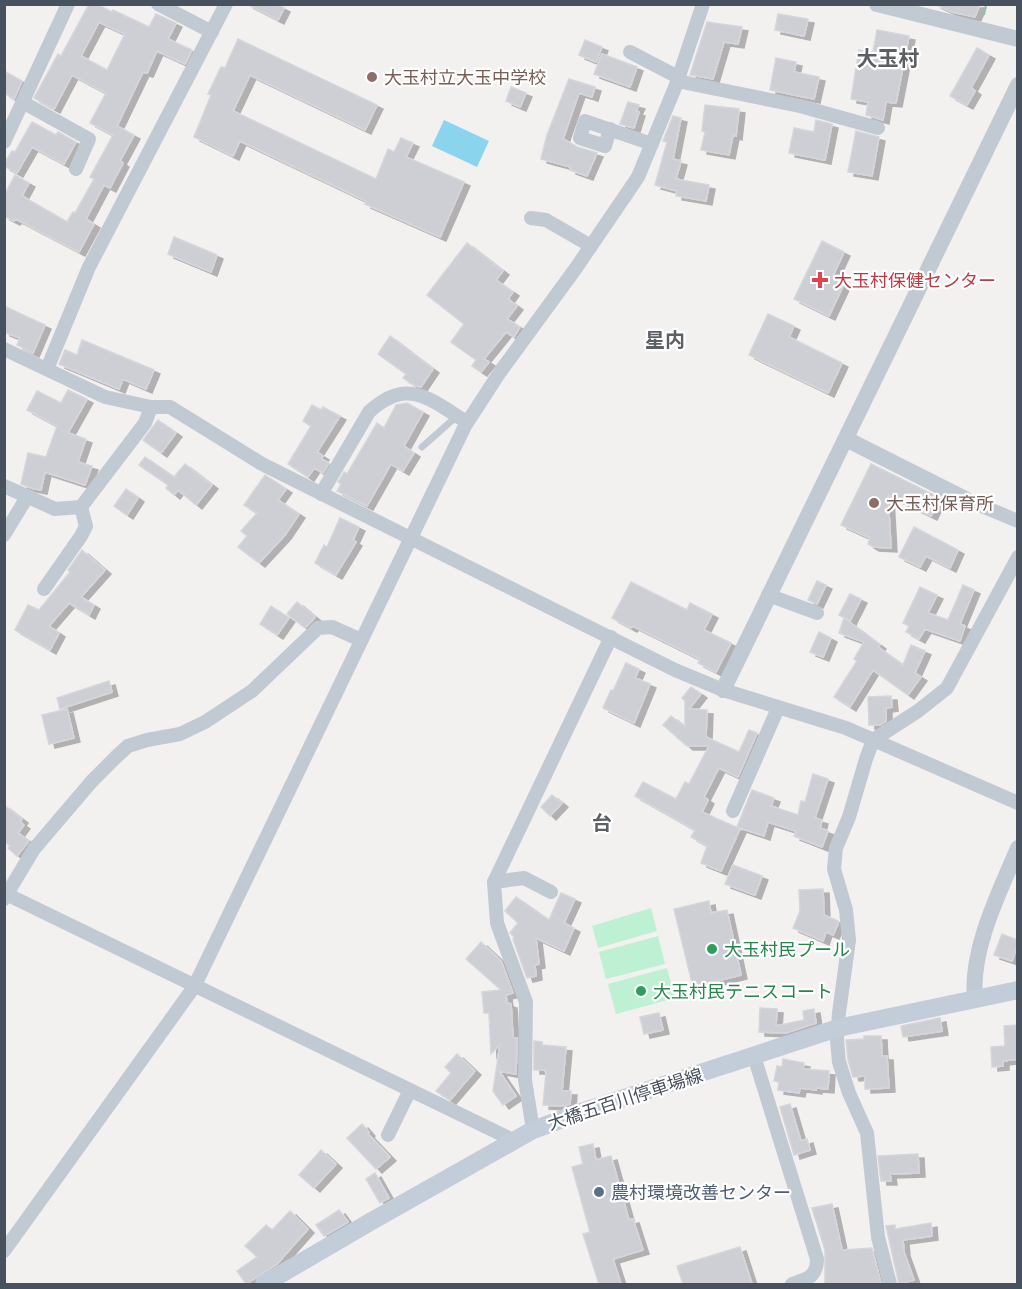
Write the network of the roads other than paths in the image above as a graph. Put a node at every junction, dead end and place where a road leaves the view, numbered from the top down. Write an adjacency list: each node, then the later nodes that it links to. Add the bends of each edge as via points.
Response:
1 (68, 4): 11 (street)
2 (158, 4): 6 (street)
3 (226, 4): 6 (street)
4 (703, 4): 9 (street)
5 (877, 4): 7 (street)
6 (212, 32): 20 (street, via 89,267)
7 (1017, 39)
8 (630, 52): 9 (street)
9 (678, 79): 12 (street); 15 (street)
10 (1017, 85): 23 (street)
11 (24, 103): 14 (street); 16 (street, via 89,139)
12 (879, 128)
13 (610, 129): 15 (street)
14 (4, 142)
15 (652, 144): 18 (street, via 638,177)
16 (76, 169)
17 (531, 218): 18 (street, via 546,220)
18 (591, 246): 22 (street)
19 (4, 350): 20 (street)
20 (47, 369): 21 (street, via 105,397)
21 (151, 407): 26 (street, via 170,407 262,464); 29 (street, via 145,423)
22 (462, 419): 24 (lane); 26 (street, via 406,392 380,402 369,412); 32 (street)
23 (846, 439): 28 (street); 35 (street)
24 (422, 447)
25 (4, 486): 27 (street)
26 (321, 494): 32 (street)
27 (27, 497): 29 (street, via 55,509); 31 (street)
28 (965, 499): 30 (street)
29 (81, 507): 34 (street, via 86,526)
30 (1017, 521)
31 (4, 535)
32 (409, 538): 37 (street); 38 (street)
33 (1017, 557): 41 (street, via 947,688)
34 (44, 589)
35 (768, 596): 36 (street); 39 (street)
36 (817, 613)
37 (610, 637): 39 (street); 45 (street)
38 (361, 640): 47 (street, via 332,627 318,628 252,691 205,722 180,734 129,746 92,781 34,849); 48 (street)
39 (723, 690): 40 (street)
40 (778, 708): 41 (street); 43 (street)
41 (873, 740): 42 (street); 51 (street, via 836,848 834,869 846,910 849,940)
42 (1017, 803)
43 (733, 811)
44 (1017, 848): 50 (street, via 984,929)
45 (494, 882): 46 (street, via 524,878); 54 (street, via 497,923 526,1002 525,1080)
46 (551, 892)
47 (5, 895): 48 (street)
48 (194, 987): 53 (street); 57 (street)
49 (1017, 990): 50 (main road, 大橋五百川停車場線)
50 (975, 999): 51 (main road, 大橋五百川停車場線)
51 (838, 1028): 52 (main road, 大橋五百川停車場線); 60 (street, via 839,1062 867,1133 878,1237)
52 (754, 1056): 54 (main road, 大橋五百川停車場線); 59 (street, via 817,1259 814,1275)
53 (410, 1090): 55 (street); 56 (street)
54 (533, 1130): 56 (main road, 大橋五百川停車場線)
55 (388, 1135)
56 (515, 1141): 58 (main road, 大橋五百川停車場線)
57 (4, 1251)
58 (264, 1284)
59 (792, 1284)
60 (890, 1284)

